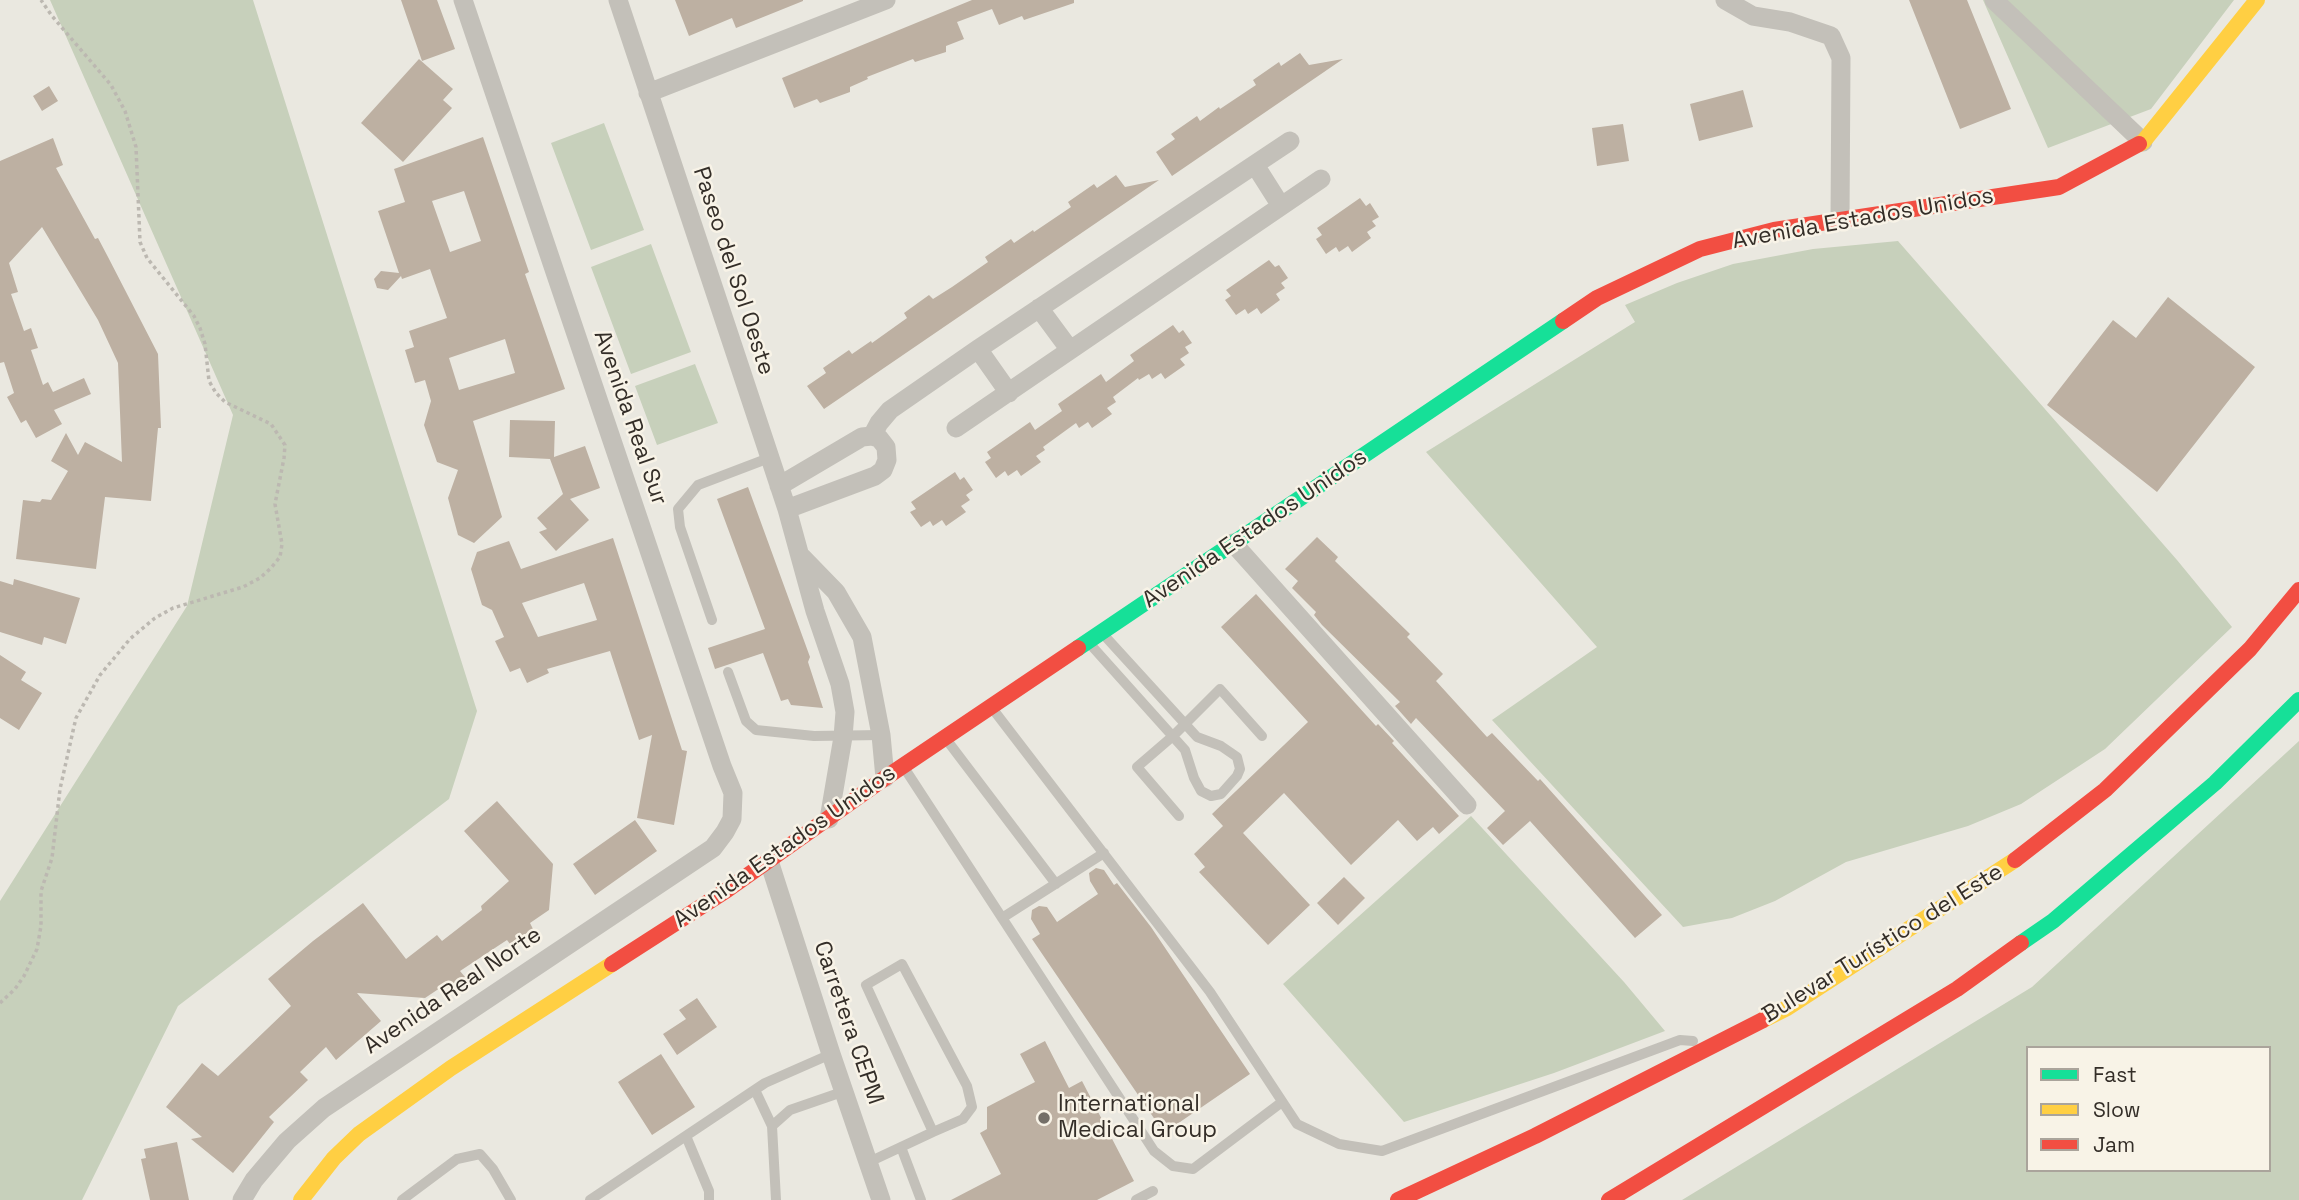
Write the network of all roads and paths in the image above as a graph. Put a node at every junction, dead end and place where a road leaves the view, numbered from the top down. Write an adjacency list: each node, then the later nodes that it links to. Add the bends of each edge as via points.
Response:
1 (41, 0): 51 (path, via 111,85 125,111 136,147 140,242 147,258 200,327 215,393 271,424 285,445 275,504 282,544 280,557 260,578 155,618 100,675 73,731 52,858 41,891 37,949 15,989)
2 (463, 0): 46 (street, Avenida Real Sur, via 733,793 732,819)
3 (618, 0): 8 (street, Paseo del Sol Oeste)
4 (886, 0): 8 (street)
5 (1725, 0): 14 (street, via 1753,16 1831,36 1841,58)
6 (1994, 0): 10 (street)
7 (2257, 0): 10 (main road, Avenida Estados Unidos)
8 (648, 93): 21 (street, Paseo del Sol Oeste)
9 (1290, 141): 11 (street)
10 (2143, 142): 14 (main road, Avenida Estados Unidos, via 2059,187)
11 (1255, 165): 13 (street); 15 (street)
12 (1321, 179): 13 (street)
13 (1281, 206): 17 (street)
14 (1840, 220): 24 (main road, Avenida Estados Unidos, via 1774,230 1700,249 1597,298)
15 (1039, 308): 16 (street); 17 (street)
16 (978, 349): 18 (street); 20 (street, via 890,410)
17 (1070, 350): 18 (street)
18 (1009, 393): 19 (street)
19 (956, 428)
20 (872, 436): 22 (street, via 862,437); 23 (street, via 886,446 883,470 868,480)
21 (769, 458): 22 (street, Paseo del Sol Oeste); 27 (lane, via 698,485 678,509)
22 (779, 486): 23 (street, Paseo del Sol Oeste)
23 (787, 509): 25 (street, Paseo del Sol Oeste)
24 (1233, 543): 28 (main road, Avenida Estados Unidos); 43 (street)
25 (802, 556): 31 (street, Paseo del Sol Oeste, via 836,592 862,637); 32 (street, Paseo del Sol Oeste)
26 (2299, 590): 52 (main road, Bulevar Turístico del Este, via 2250,649 2105,790 2008,866 1787,1008)
27 (712, 620)
28 (1102, 632): 29 (main road, Avenida Estados Unidos); 35 (lane)
29 (1087, 641): 34 (main road, Avenida Estados Unidos); 37 (lane)
30 (728, 672): 39 (lane, via 746,721 756,730)
31 (871, 675): 32 (street); 36 (street, Paseo del Sol Oeste)
32 (840, 684): 39 (street, Paseo del Sol Oeste)
33 (2299, 700): 74 (main road, via 2215,783 2053,921 1957,989)
34 (991, 707): 40 (main road, Avenida Estados Unidos); 47 (lane)
35 (1185, 724): 37 (lane); 37 (lane, via 1197,737 1237,757 1237,776 1221,794 1201,791 1185,750); 38 (lane, via 1220,689)
36 (881, 735): 39 (lane); 42 (street, Paseo del Sol Oeste)
37 (1173, 736): 44 (lane, via 1137,767)
38 (1262, 736)
39 (843, 737): 45 (street, Paseo del Sol Oeste)
40 (945, 738): 41 (main road, Avenida Estados Unidos); 49 (lane)
41 (903, 766): 42 (main road, Avenida Estados Unidos); 50 (lane)
42 (885, 778): 45 (main road, Avenida Estados Unidos)
43 (1467, 805)
44 (1179, 816)
45 (828, 820): 48 (main road, Avenida Estados Unidos)
46 (713, 848): 63 (street, Avenida Real Norte, via 324,1108 287,1141)
47 (1104, 853): 49 (lane); 56 (lane, via 1210,992)
48 (769, 861): 53 (street, Carretera CEPM); 64 (main road, Avenida Estados Unidos, via 379,1119 334,1158)
49 (1056, 884): 50 (lane)
50 (1002, 918): 56 (lane, via 1154,1150 1173,1166 1193,1169)
51 (0, 1003)
52 (1718, 1043): 56 (lane, via 1680,1040 1382,1151 1339,1144 1297,1124); 73 (main road, Bulevar Turístico del Este)
53 (831, 1054): 54 (lane); 55 (street, Carretera CEPM)
54 (755, 1090): 57 (lane); 59 (lane)
55 (845, 1091): 57 (lane, via 790,1110); 61 (street, Carretera CEPM)
56 (1282, 1102)
57 (772, 1126): 69 (lane)
58 (933, 1132): 58 (lane, via 866,985 902,964 967,1086 972,1107 963,1119); 60 (lane)
59 (685, 1136): 67 (lane); 68 (lane)
60 (901, 1147): 61 (lane); 71 (lane)
61 (869, 1162): 70 (street, Carretera CEPM)
62 (1153, 1191): 72 (lane)
63 (243, 1200)
64 (300, 1200)
65 (402, 1200): 66 (lane, via 457,1159 480,1154)
66 (511, 1200)
67 (590, 1200)
68 (709, 1200)
69 (776, 1200)
70 (881, 1200)
71 (921, 1200)
72 (1136, 1200)
73 (1398, 1200)
74 (1609, 1200)

